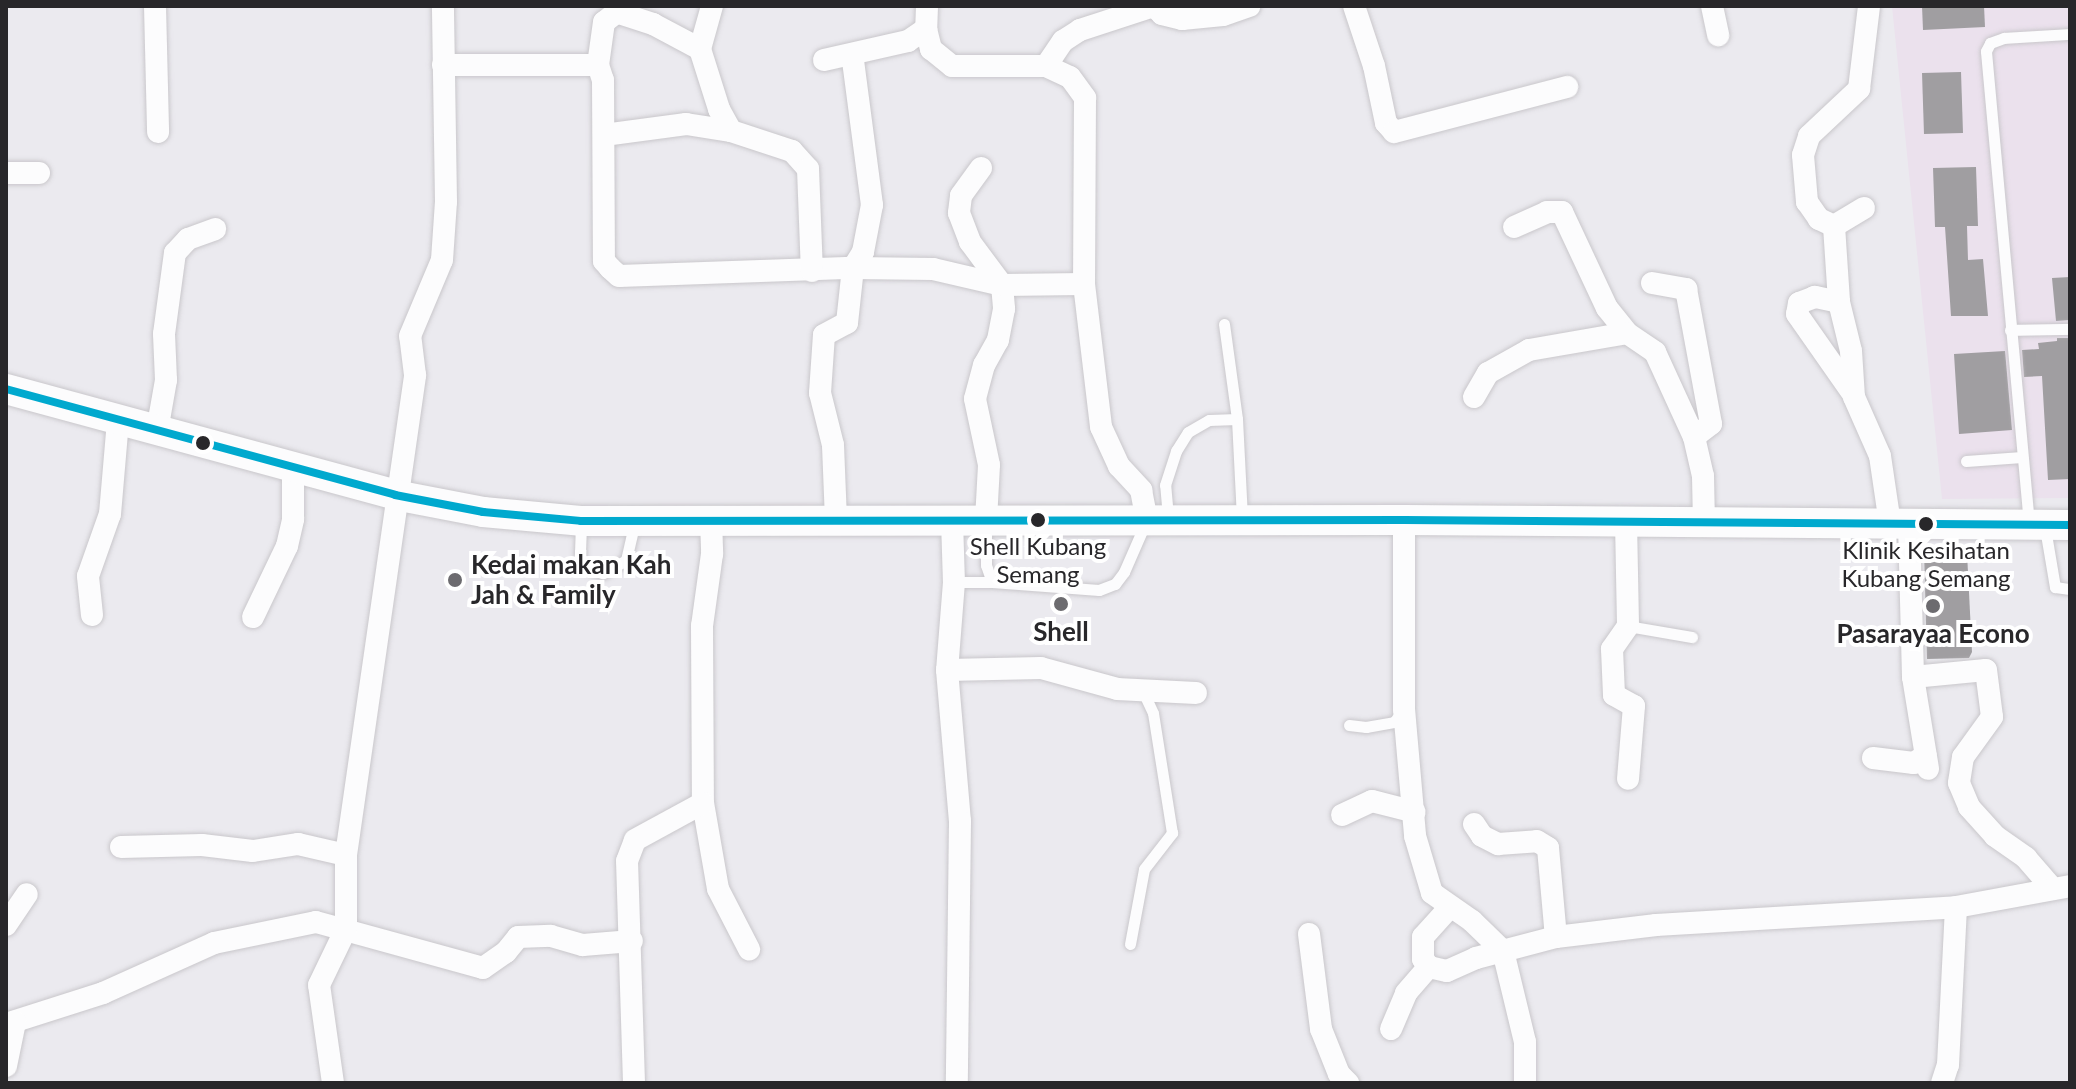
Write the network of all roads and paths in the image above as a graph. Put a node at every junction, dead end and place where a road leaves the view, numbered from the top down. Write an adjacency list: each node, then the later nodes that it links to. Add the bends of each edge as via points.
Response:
1 (155, 6): 21 (street)
2 (443, 6): 16 (street)
3 (712, 6): 13 (street)
4 (927, 6): 10 (street)
5 (1154, 6): 6 (street, via 1182,19); 18 (street, via 1080,30 1063,41)
6 (1249, 6)
7 (1354, 6): 19 (street, via 1386,123 1394,132)
8 (1712, 6): 12 (street)
9 (1869, 6): 27 (street, via 1859,89 1804,144 1807,202 1819,219)
10 (926, 29): 14 (street, via 908,41); 18 (street, via 931,49 952,66)
11 (2070, 34): 38 (lane, via 2004,38 1990,43 1986,51)
12 (1718, 35)
13 (700, 49): 17 (street, via 617,12 604,22); 20 (street)
14 (852, 54): 15 (street); 30 (street, via 872,205 863,252)
15 (824, 60)
16 (443, 65): 17 (street); 50 (street, via 442,260 410,336 415,375)
17 (598, 65): 22 (street)
18 (1046, 66): 33 (street, via 1070,77 1085,98)
19 (1567, 87)
20 (731, 131): 22 (street, via 686,124); 31 (street, via 792,151 808,169)
21 (158, 132)
22 (604, 135): 31 (street, via 604,261 619,276)
23 (981, 168): 34 (street, via 961,196 959,213 970,242)
24 (6, 173): 25 (street)
25 (39, 173)
26 (1864, 208): 27 (street)
27 (1834, 226): 35 (street)
28 (1514, 227): 39 (street, via 1547,212 1562,212 1607,308)
29 (215, 229): 45 (street, via 188,239 175,253)
30 (853, 268): 31 (street); 34 (street, via 933,269); 52 (street, via 847,323 824,335 820,393 833,445)
31 (812, 271)
32 (1652, 283): 46 (street, via 1686,289 1711,424)
33 (1084, 284): 34 (street); 55 (street, via 1101,427 1119,466)
34 (1002, 285): 54 (street, via 998,340 975,399 989,465)
35 (1839, 302): 42 (street, via 1851,351); 42 (street, via 1815,297 1799,303 1797,314)
36 (1224, 324): 43 (lane)
37 (2070, 329): 38 (lane)
38 (2010, 330): 47 (lane)
39 (1627, 333): 41 (street, via 1529,350 1488,373); 46 (street, via 1655,352)
40 (6, 389): 44 (main road)
41 (1474, 397)
42 (1854, 397): 62 (street, via 1880,456)
43 (1237, 419): 55 (lane, via 1209,420 1188,432 1176,451); 56 (lane)
44 (118, 420): 45 (main road); 67 (street, via 110,514 88,576)
45 (157, 431): 49 (main road)
46 (1694, 437): 61 (street, via 1703,476)
47 (2022, 457): 48 (lane); 63 (lane)
48 (1966, 461)
49 (293, 468): 50 (main road); 68 (street, via 287,546)
50 (395, 495): 58 (main road, via 483,512); 84 (street)
51 (711, 520): 52 (main road); 59 (main road); 79 (street, via 702,626)
52 (836, 520): 53 (main road)
53 (952, 520): 54 (main road); 64 (street)
54 (986, 520): 55 (main road); 65 (lane, via 986,565)
55 (1158, 520): 56 (main road); 65 (lane, via 1115,584 1099,590)
56 (1242, 520): 57 (main road)
57 (1404, 520): 60 (main road); 75 (street)
58 (581, 521): 59 (main road); 59 (lane, via 583,567 603,573 626,560)
59 (635, 521)
60 (1626, 521): 61 (main road); 69 (street)
61 (1704, 522): 62 (main road)
62 (1899, 524): 63 (main road); 72 (street)
63 (2048, 525): 66 (lane, via 2055,587)
64 (954, 582): 65 (lane); 71 (street)
65 (992, 582)
66 (2070, 589)
67 (92, 615)
68 (253, 617)
69 (1628, 626): 70 (lane); 78 (street, via 1612,649 1614,695 1634,706)
70 (1692, 637)
71 (947, 670): 73 (street, via 1041,668); 103 (street, via 960,821)
72 (1913, 677): 77 (street, via 1927,762); 85 (street, via 1986,670 1992,717 1963,757 1959,783 1995,836)
73 (1143, 692): 74 (street); 94 (lane, via 1153,713 1172,833 1144,869)
74 (1196, 693)
75 (1404, 709): 76 (lane, via 1394,722); 80 (street)
76 (1349, 725)
77 (1873, 758)
78 (1628, 779)
79 (703, 803): 93 (street, via 635,840 627,861); 95 (street, via 718,889)
80 (1415, 812): 81 (street, via 1372,801); 87 (street, via 1415,836 1432,893)
81 (1342, 815)
82 (1474, 824): 92 (street, via 1482,836 1498,844 1537,841 1548,848)
83 (121, 847): 84 (street, via 202,845 253,851 298,844)
84 (346, 855): 90 (street)
85 (2062, 888): 88 (street)
86 (27, 894): 89 (street)
87 (1450, 907): 96 (street); 97 (street, via 1423,937 1423,959)
88 (1956, 907): 92 (street, via 1656,925); 106 (street, via 1948,1065)
89 (6, 925)
90 (346, 929): 93 (street, via 483,968 518,937 551,936 583,945); 98 (street, via 316,922 214,943 103,993); 101 (street, via 319,985)
91 (1309, 934): 104 (street, via 1321,1029 1339,1074)
92 (1556, 937): 96 (street)
93 (632, 941): 102 (street)
94 (1130, 944)
95 (749, 949)
96 (1503, 951): 97 (street, via 1447,971); 105 (street, via 1525,1042)
97 (1429, 967): 99 (street, via 1406,993)
98 (10, 1023): 100 (street)
99 (1391, 1029)
100 (6, 1066)
101 (333, 1083)
102 (634, 1083)
103 (957, 1083)
104 (1348, 1083)
105 (1525, 1083)
106 (1942, 1083)

